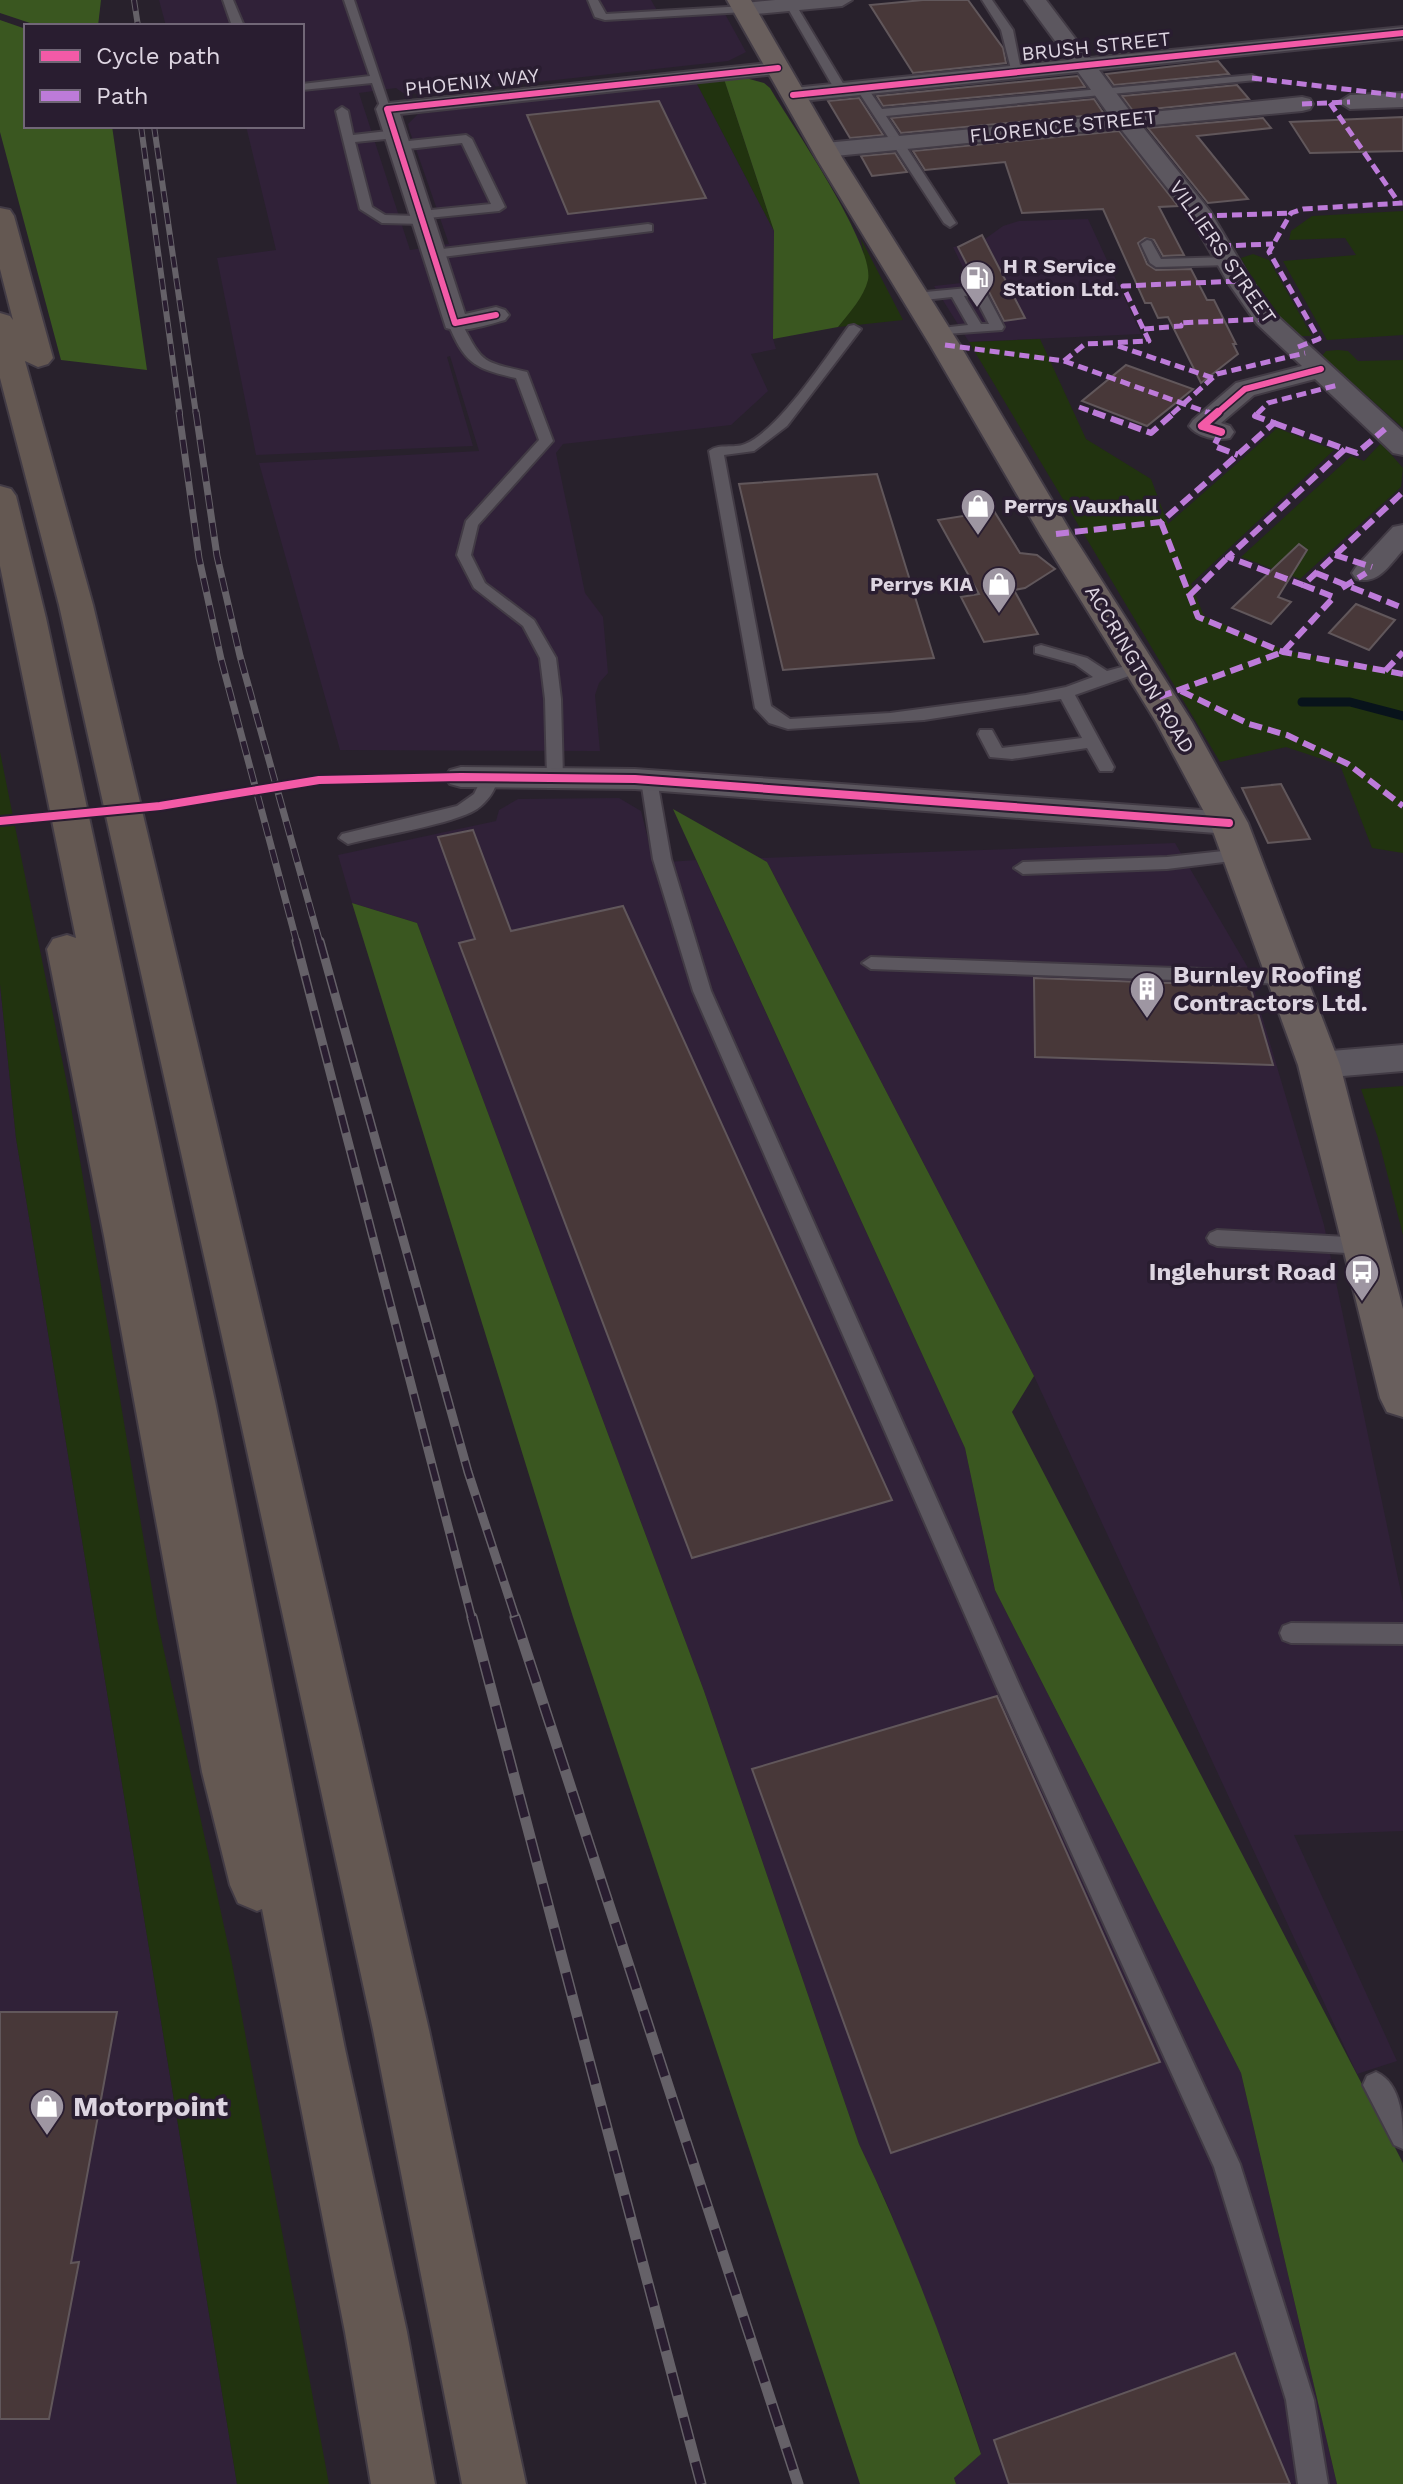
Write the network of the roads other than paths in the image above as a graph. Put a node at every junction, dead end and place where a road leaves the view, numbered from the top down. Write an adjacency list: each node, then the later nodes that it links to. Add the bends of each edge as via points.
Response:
1 (228, 0): 9 (lane)
2 (349, 0): 15 (lane)
3 (593, 0): 7 (lane, via 605,17)
4 (842, 0): 8 (street)
5 (987, 0): 13 (lane, via 1007,30)
6 (1035, 0): 12 (street, VILLIERS STREET)
7 (742, 4): 8 (street); 16 (main road, ACCRINGTON ROAD)
8 (791, 5): 18 (lane)
9 (237, 24)
10 (1403, 33): 11 (street, BRUSH STREET)
11 (1230, 50): 12 (street, BRUSH STREET); 14 (street)
12 (1084, 66): 13 (street, BRUSH STREET); 19 (street, VILLIERS STREET)
13 (1018, 73): 18 (street, BRUSH STREET)
14 (1252, 78): 19 (lane); 23 (street)
15 (375, 79): 17 (lane); 24 (lane)
16 (785, 82): 18 (street, BRUSH STREET); 24 (street, PHOENIX WAY); 31 (main road, ACCRINGTON ROAD)
17 (304, 87)
18 (852, 89): 26 (lane)
19 (1105, 93): 26 (lane); 27 (street, VILLIERS STREET)
20 (1400, 100): 21 (street)
21 (1350, 102)
22 (1302, 104): 23 (street, FLORENCE STREET)
23 (1273, 106): 27 (street, FLORENCE STREET)
24 (387, 109): 29 (street, PHOENIX WAY)
25 (342, 111): 28 (lane)
26 (879, 113): 30 (lane)
27 (1125, 120): 30 (street, FLORENCE STREET); 38 (street, VILLIERS STREET, via 1202,216)
28 (348, 139): 29 (lane); 33 (lane, via 366,209 382,219)
29 (398, 140): 33 (street, PHOENIX WAY); 33 (lane, via 466,139 499,207)
30 (897, 143): 31 (street, FLORENCE STREET); 34 (lane)
31 (825, 150): 40 (main road, ACCRINGTON ROAD)
32 (0, 216): 68 (highway, via 107,625 138,768)
33 (422, 217): 37 (street, PHOENIX WAY)
34 (950, 223)
35 (648, 228): 37 (lane)
36 (1147, 244): 38 (lane, via 1156,263)
37 (434, 254): 43 (street, PHOENIX WAY)
38 (1229, 261): 47 (street, VILLIERS STREET, via 1266,319)
39 (962, 292): 40 (lane); 45 (lane); 45 (lane, via 978,291 997,327)
40 (915, 297): 46 (main road, ACCRINGTON ROAD)
41 (496, 315): 43 (street)
42 (0, 322): 68 (highway, via 76,605)
43 (455, 323): 62 (lane, via 463,345 483,367 522,375 546,441 471,524 464,555 479,585 529,623 548,658)
44 (854, 329): 57 (lane, via 782,423 749,448 716,451 763,708 775,719 803,724 914,715)
45 (982, 329): 46 (lane)
46 (937, 332): 55 (main road, ACCRINGTON ROAD)
47 (1321, 369): 48 (street, via 1245,389 1202,426); 49 (street, VILLIERS STREET)
48 (1221, 432)
49 (1403, 447)
50 (0, 496): 78 (highway, via 192,1401)
51 (1403, 533): 52 (street)
52 (1366, 573)
53 (0, 627): 78 (highway, via 126,1236 228,1772 266,1918)
54 (1041, 650): 56 (lane, via 1081,661)
55 (1140, 667): 56 (lane); 64 (main road, ACCRINGTON ROAD)
56 (1103, 676): 57 (lane)
57 (1065, 692): 59 (lane)
58 (986, 734): 59 (lane, via 996,753)
59 (1092, 742): 60 (lane)
60 (1106, 767)
61 (476, 777): 62 (street); 65 (lane, via 487,789 462,810)
62 (555, 778): 63 (street)
63 (649, 780): 64 (street); 83 (lane, via 662,859 702,991 1002,1672 1227,2164 1300,2400)
64 (1229, 823): 66 (main road, ACCRINGTON ROAD)
65 (348, 838)
66 (1242, 855): 67 (lane); 70 (main road, ACCRINGTON ROAD)
67 (1023, 868)
68 (159, 963): 82 (highway, via 401,2030)
69 (871, 963): 70 (lane)
70 (1287, 978): 72 (main road, ACCRINGTON ROAD)
71 (1403, 1058): 72 (street)
72 (1319, 1065): 74 (main road, ACCRINGTON ROAD)
73 (1217, 1238): 74 (lane)
74 (1365, 1246): 75 (main road, ACCRINGTON ROAD)
75 (1403, 1398)
76 (1291, 1633): 77 (lane)
77 (1403, 1634)
78 (316, 2049): 81 (highway)
79 (1376, 2085): 80 (lane)
80 (1403, 2136)
81 (403, 2484)
82 (494, 2484)
83 (1313, 2484)

